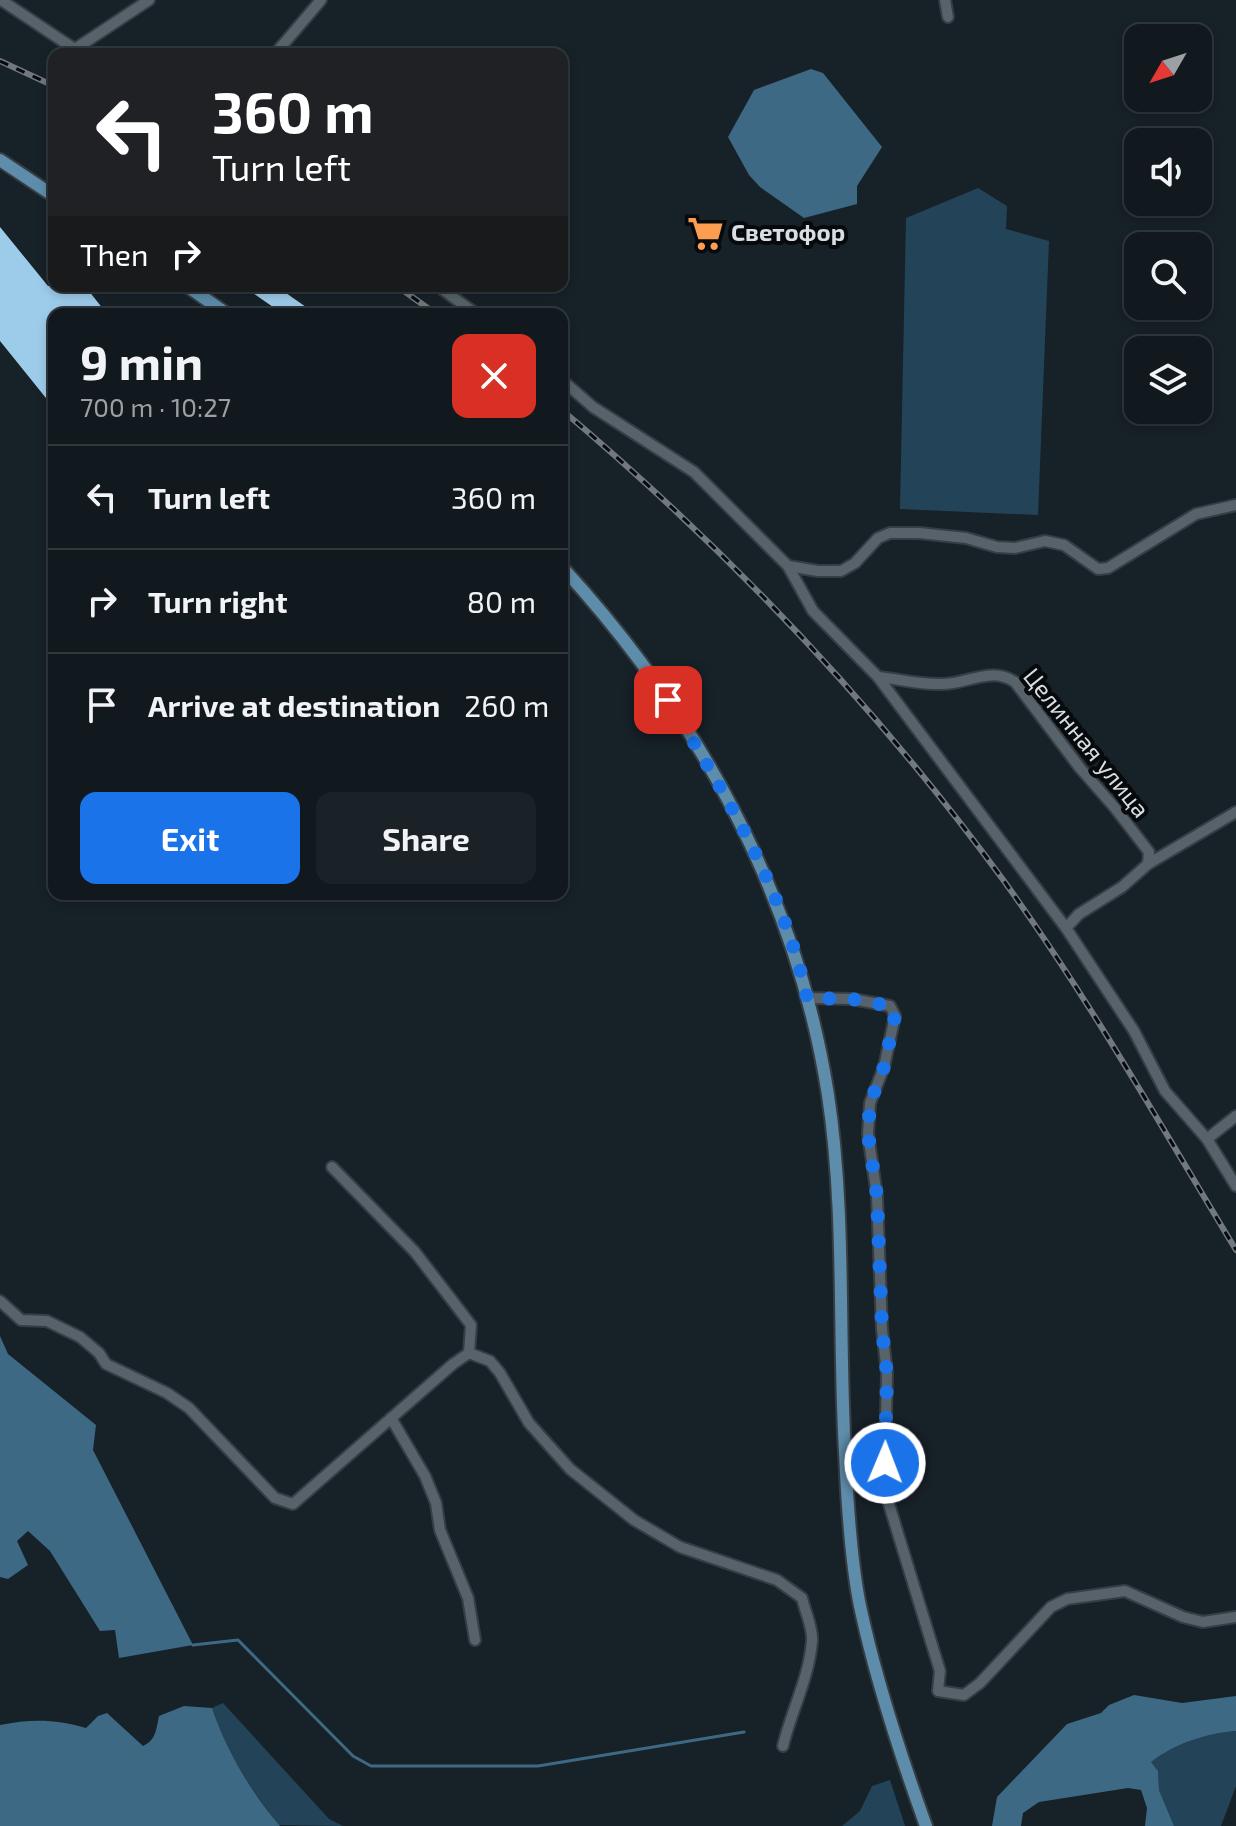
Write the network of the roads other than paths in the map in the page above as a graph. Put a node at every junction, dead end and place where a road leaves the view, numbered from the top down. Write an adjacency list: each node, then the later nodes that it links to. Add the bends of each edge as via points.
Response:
1 (1, 0): 6 (street)
2 (149, 0): 7 (street)
3 (321, 0): 8 (street)
4 (945, 0): 5 (street)
5 (948, 17)
6 (73, 48)
7 (82, 48)
8 (280, 48)
9 (0, 160): 10 (main road)
10 (48, 192)
11 (196, 292): 13 (main road)
12 (446, 292): 14 (street)
13 (218, 308)
14 (468, 308)
15 (568, 385): 17 (street, via 694,472)
16 (1236, 505): 17 (street, via 1196,514 1108,568 1098,569 1064,545 1045,541 1015,548 966,538 890,533 841,571)
17 (788, 566): 19 (street, via 813,611)
18 (568, 574): 23 (main road, via 668,700 735,810 797,954)
19 (878, 677): 21 (street, Целинная улица, via 943,684 988,674 1015,682 1149,852); 22 (street)
20 (1236, 812): 21 (street)
21 (1148, 864): 22 (street)
22 (1066, 928): 25 (street, via 1134,1031 1165,1091)
23 (807, 998): 31 (street, via 876,1003 890,1006 895,1016 870,1103 868,1134 877,1196 887,1374 885,1463 888,1501 940,1671 938,1691 964,1695 1051,1607 1067,1599 1125,1591 1203,1622); 34 (main road, via 828,1095 837,1193 845,1454 860,1604 896,1743)
24 (1236, 1116): 25 (street)
25 (1207, 1139): 27 (street)
26 (332, 1167): 29 (street, via 415,1252 471,1325)
27 (1236, 1186)
28 (0, 1301): 30 (street, via 21,1320 47,1321 80,1337 106,1364 189,1408 275,1498 293,1504)
29 (469, 1353): 30 (street); 33 (street, via 490,1361 529,1423 570,1469 634,1520 680,1547 777,1580 802,1598 812,1640)
30 (391, 1418): 32 (street, via 436,1503 440,1530 468,1598)
31 (1236, 1617)
32 (475, 1640)
33 (783, 1746)
34 (926, 1826)

